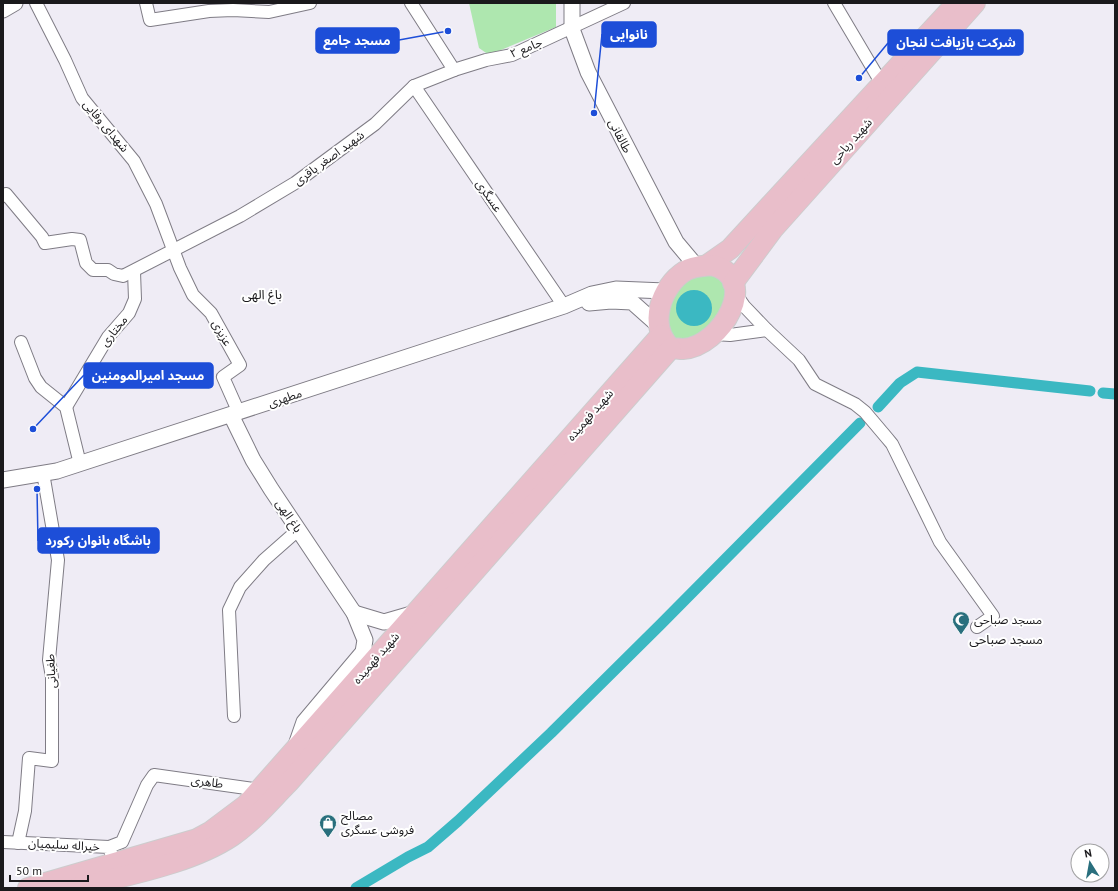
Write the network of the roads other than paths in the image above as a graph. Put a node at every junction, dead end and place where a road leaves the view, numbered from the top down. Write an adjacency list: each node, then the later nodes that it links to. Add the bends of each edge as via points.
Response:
1 (15, 3): 11 (street)
2 (36, 3): 19 (street, شهدای وفایی, via 82,98 134,160 156,204)
3 (146, 3): 4 (street, via 150,20 215,11 269,12)
4 (310, 3)
5 (411, 3): 14 (street)
6 (572, 3): 12 (street, طالقانی)
7 (624, 3): 12 (street, جامع ۲)
8 (834, 3): 15 (street)
9 (957, 3): 15 (main road, شهید ریاحی)
10 (975, 3): 23 (main road, شهید ریاحی, via 773,229)
11 (3, 10)
12 (572, 29): 13 (street, جامع ۲, via 512,55); 18 (street, طالقانی, via 588,72)
13 (478, 63): 14 (street, شهید اصغر باقری)
14 (454, 70): 16 (street, شهید اصغر باقری)
15 (882, 84): 20 (main road, شهید ریاحی, via 730,248)
16 (414, 86): 19 (street, شهید اصغر باقری, via 375,124 295,183 240,216); 25 (street, عسگری)
17 (3, 196): 21 (street, via 6,194 45,244 80,240 86,263 93,270 108,270 123,276)
18 (676, 242): 20 (street); 22 (street)
19 (174, 250): 21 (street, شهید اصغر باقری); 31 (street, عزیزی, via 193,295 211,313 240,365 223,377)
20 (702, 266): 22 (main road, via 685,271); 23 (main road, via 723,268 731,277)
21 (134, 272): 30 (street, مختاری, via 135,299 129,313 108,336)
22 (679, 276): 24 (main road)
23 (734, 288): 26 (street, via 744,306); 27 (main road, via 733,309)
24 (665, 291): 25 (street, via 616,288 592,294); 28 (main road, via 660,309)
25 (564, 306): 28 (street, via 612,301 632,302); 31 (street, مطهری)
26 (767, 330): 27 (street, via 730,335); 38 (street, via 799,360 815,384 855,404 892,444 940,542 993,616)
27 (714, 334): 28 (main road, via 702,344 683,349)
28 (664, 336): 36 (main road, شهید فهمیده); 46 (main road, شهید فهمیده, via 289,782 257,814 233,836 206,851 148,870)
29 (21, 342): 30 (street, via 41,387)
30 (66, 407): 32 (street)
31 (235, 414): 32 (street, مطهری); 35 (street, باغ الهی, via 253,460)
32 (80, 464): 33 (street, مطهری)
33 (43, 473): 34 (street, مطهری); 43 (street, طغیانی, via 58,560 49,660 52,677 52,761 29,758 26,812)
34 (3, 480)
35 (298, 530): 37 (street, باغ الهی); 39 (street, via 264,560 240,587 229,610)
36 (415, 613): 37 (street, via 384,622); 40 (main road, شهید فهمیده)
37 (354, 614): 40 (street, باغ الهی, via 365,640 363,652 304,722)
38 (977, 627)
39 (234, 716)
40 (293, 754): 41 (main road, شهید فهمیده)
41 (260, 790): 44 (main road, شهید فهمیده, via 246,805 210,832 175,846); 44 (street, طاهری, via 154,775 147,785 122,842)
42 (3, 842): 43 (street, خیراله سلیمیان)
43 (18, 843): 44 (street, خیراله سلیمیان)
44 (112, 855): 45 (main road, شهید فهمیده)
45 (28, 888)
46 (77, 888)

